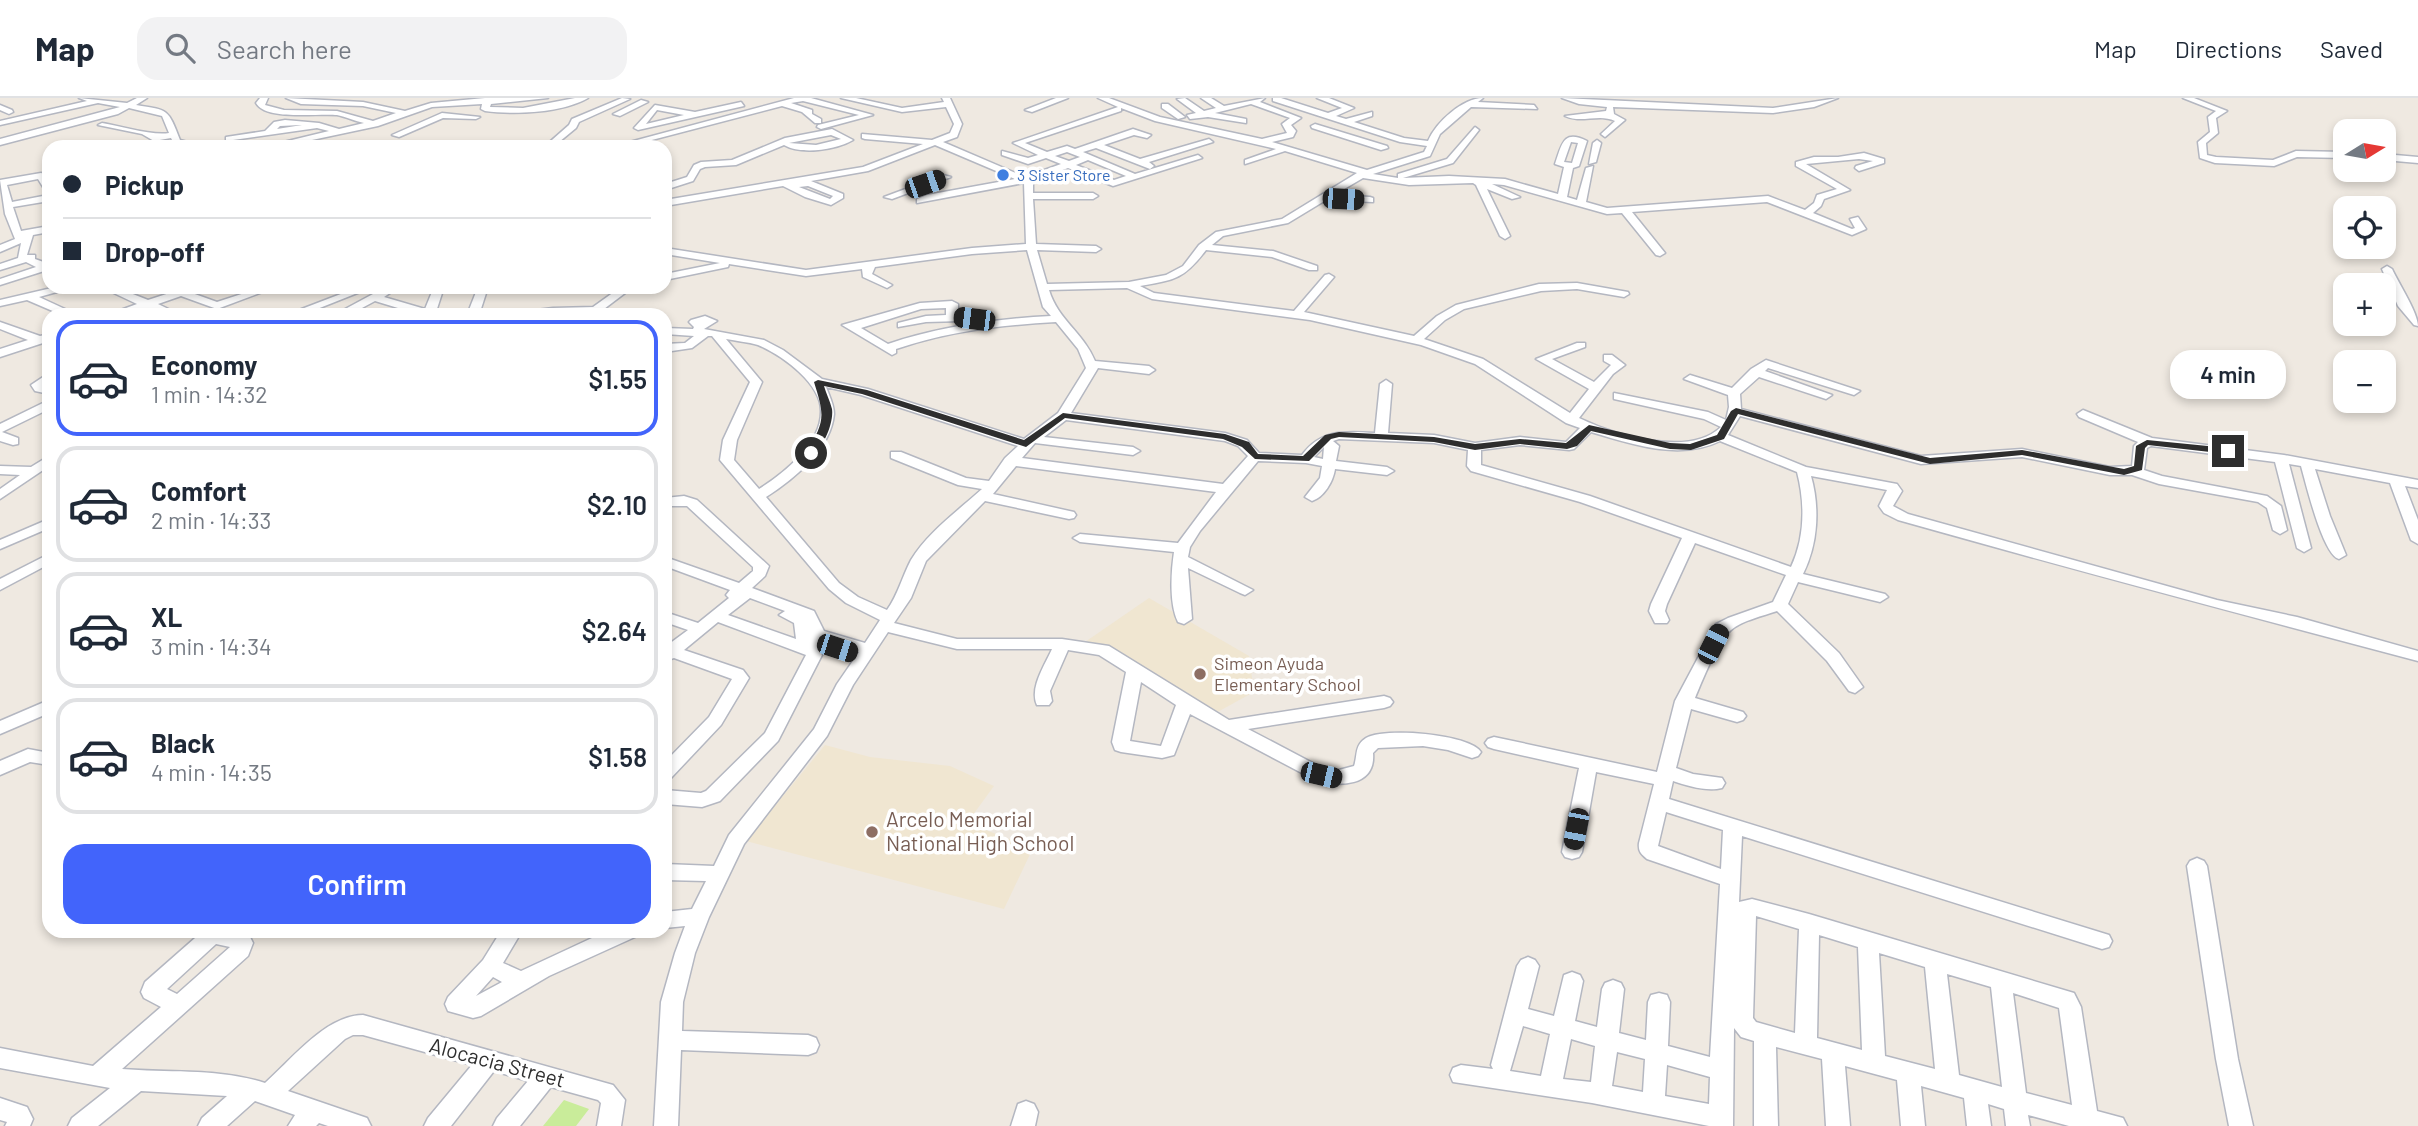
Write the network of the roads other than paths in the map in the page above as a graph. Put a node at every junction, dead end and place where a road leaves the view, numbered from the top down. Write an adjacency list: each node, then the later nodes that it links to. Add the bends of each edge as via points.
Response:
1 (77, 98): 54 (street)
2 (83, 98): 28 (street)
3 (108, 98): 28 (street)
4 (144, 98): 40 (street)
5 (264, 98): 35 (street, via 262,107 273,110)
6 (290, 98): 35 (street)
7 (544, 98): 23 (street)
8 (584, 98): 50 (street, via 538,109)
9 (622, 98): 39 (street, via 626,99)
10 (769, 98): 58 (street)
11 (803, 98): 36 (street); 85 (street, via 869,114 823,126)
12 (845, 98): 24 (street)
13 (856, 98): 24 (street)
14 (1064, 98): 51 (street)
15 (1102, 98): 67 (street)
16 (1205, 98): 49 (street)
17 (1231, 98): 37 (street)
18 (1299, 98): 34 (street)
19 (1321, 98): 61 (street, via 1350,108)
20 (1566, 98): 52 (street)
21 (1834, 98): 52 (street, via 1797,110 1665,105)
22 (2187, 98): 118 (street, via 2223,111 2211,117 2214,133 2202,142 2203,156 2274,163 2296,154)
23 (488, 99): 50 (street, via 484,107); 56 (street, via 445,102)
24 (850, 99): 41 (street, via 902,110)
25 (900, 99): 41 (street)
26 (1181, 99): 59 (street)
27 (352, 100): 35 (street); 46 (street)
28 (98, 101): 40 (street); 73 (street)
29 (406, 101): 46 (street)
30 (595, 101): 39 (street)
31 (1263, 101): 34 (street); 37 (street); 65 (street); 107 (street, via 1297,118 1286,124 1290,135)
32 (1473, 101): 44 (street); 44 (street); 112 (street, via 1437,132)
33 (644, 102): 57 (street, via 611,117)
34 (1285, 102): 61 (street)
35 (320, 104): 74 (street)
36 (785, 104): 53 (street); 84 (street)
37 (1242, 104): 49 (street)
38 (1535, 104): 44 (street)
39 (613, 105): 57 (street)
40 (128, 106): 55 (street); 92 (street, via 166,115)
41 (929, 106): 42 (street)
42 (950, 106): 108 (street, via 958,130)
43 (1165, 106): 67 (street)
44 (1504, 106)
45 (0, 107): 54 (street)
46 (384, 107): 56 (street)
47 (576, 108): 57 (street)
48 (1118, 109): 68 (street)
49 (1223, 109): 59 (street)
50 (492, 110): 63 (street)
51 (1029, 110)
52 (1609, 110): 62 (street); 87 (street, via 1621,120)
53 (809, 112): 53 (street, via 805,113 815,122 842,116)
54 (4, 113)
55 (115, 113): 75 (street, via 124,117); 79 (street)
56 (405, 113): 74 (street)
57 (594, 113): 66 (street)
58 (695, 114): 58 (street, via 641,128 636,128 655,107)
59 (1207, 114): 65 (street); 67 (street)
60 (1369, 114): 71 (street)
61 (1327, 116): 71 (street)
62 (1569, 116)
63 (476, 117): 72 (street); 88 (street, via 442,115)
64 (566, 117): 66 (street)
65 (1231, 118): 70 (street)
66 (578, 119): 99 (street)
67 (1182, 119): 76 (street); 107 (street)
68 (1086, 120): 91 (street); 91 (street, via 1072,114 1024,131)
69 (1382, 120): 78 (street)
70 (1243, 121)
71 (1343, 121): 78 (street); 86 (street, via 1315,126)
72 (466, 122)
73 (0, 123)
74 (375, 124): 81 (street)
75 (102, 125): 79 (street); 92 (street, via 154,138)
76 (1218, 125)
77 (1401, 125): 83 (street)
78 (1362, 127): 83 (street); 86 (street)
79 (47, 130): 104 (street)
80 (1475, 130): 133 (street, via 1450,161)
81 (339, 132): 95 (street, via 319,125 281,123 268,133); 98 (street)
82 (913, 132): 103 (street)
83 (1380, 132): 94 (street); 102 (street)
84 (669, 134): 100 (street); 101 (street, via 674,137)
85 (819, 134): 110 (street); 111 (street); 111 (street, via 834,132 849,139)
86 (1338, 134): 102 (street)
87 (1605, 134)
88 (396, 135)
89 (1147, 135): 93 (street, via 1135,132)
90 (865, 136): 103 (street)
91 (1035, 136): 119 (street, via 1017,143)
92 (174, 138): 96 (street); 97 (street)
93 (1115, 138): 105 (street); 113 (street)
94 (1397, 138): 102 (street, via 1379,147); 112 (street)
95 (229, 139)
96 (168, 140)
97 (180, 140)
98 (301, 140)
99 (556, 140)
100 (644, 140)
101 (665, 140)
102 (1357, 140)
103 (919, 141): 108 (street)
104 (0, 142)
105 (1127, 142)
106 (1209, 142): 115 (street)
107 (1262, 142): 114 (street)
108 (937, 143): 136 (street); 150 (street, via 871,167)
109 (1597, 143): 151 (street)
110 (779, 144): 111 (street, via 813,149); 138 (street, via 733,163 704,164 690,179)
111 (833, 144)
112 (1432, 144): 129 (street, via 1421,157)
113 (1097, 145): 116 (street); 123 (street)
114 (1283, 149): 124 (street); 129 (street)
115 (1179, 150): 123 (street); 128 (street, via 1200,158)
116 (1070, 151): 119 (street); 120 (street)
117 (1005, 153): 119 (street, via 1026,161)
118 (2333, 155)
119 (1044, 156): 125 (street)
120 (1089, 157): 125 (street); 131 (street)
121 (2396, 158): 122 (street)
122 (2418, 160)
123 (1140, 162): 128 (street)
124 (1248, 162)
125 (1066, 165): 131 (street, via 1113,183); 136 (street)
126 (1569, 166): 147 (street)
127 (1859, 168): 153 (street, via 1881,161 1861,154 1799,164 1845,190 1820,197)
128 (1159, 170): 131 (street)
129 (1364, 174): 133 (street); 146 (street)
130 (1056, 175): 136 (street)
131 (1136, 177)
132 (42, 178): 134 (street)
133 (1385, 180): 135 (street)
134 (4, 182): 155 (street)
135 (1478, 182): 145 (street); 147 (street, via 1505,182); 156 (street)
136 (1028, 183): 139 (street); 144 (street)
137 (925, 184): 139 (street, via 943,176); 140 (street); 141 (street)
138 (672, 185)
139 (979, 189): 141 (street)
140 (900, 192): 141 (street, via 923,199); 143 (street)
141 (953, 193)
142 (1093, 196): 144 (street)
143 (889, 197)
144 (1030, 197): 157 (street)
145 (1515, 197)
146 (1327, 198): 148 (street); 158 (street, via 1285,221 1220,234)
147 (1562, 198): 151 (street)
148 (1370, 200)
149 (42, 202): 155 (street)
150 (672, 202)
151 (1581, 204): 152 (street)
152 (1626, 211): 153 (street, via 1762,198); 162 (street)
153 (1807, 214): 154 (street, via 1852,232 1861,229)
154 (1855, 219)
155 (19, 225): 160 (street, via 19,242); 163 (street)
156 (1504, 236)
157 (1031, 247): 159 (street); 166 (street); 176 (street)
158 (1203, 247): 168 (street, via 1273,254); 175 (street, via 1187,268 1169,278)
159 (1096, 248)
160 (0, 249)
161 (672, 252): 164 (street)
162 (1660, 253)
163 (28, 258): 165 (street); 167 (street)
164 (738, 261): 166 (street, via 806,273); 171 (street)
165 (42, 264)
166 (871, 265): 174 (street, via 867,275)
167 (0, 267)
168 (1313, 268)
169 (42, 269): 173 (street)
170 (2387, 269): 203 (street, via 2404,306)
171 (672, 275)
172 (1329, 277): 198 (street)
173 (0, 282)
174 (887, 285)
175 (1129, 285): 176 (street); 198 (street, via 1152,296)
176 (1044, 287): 201 (street, via 1049,307)
177 (45, 294): 187 (street)
178 (118, 294): 189 (street)
179 (179, 294): 189 (street)
180 (184, 294): 181 (street, via 214,306)
181 (247, 294)
182 (350, 294): 194 (street)
183 (379, 294): 186 (street)
184 (617, 294): 197 (street)
185 (1624, 294): 211 (street, via 1550,285 1468,303 1438,318)
186 (373, 297): 195 (street); 196 (street)
187 (31, 298): 188 (street); 190 (street)
188 (0, 303)
189 (142, 305): 191 (street); 192 (street); 193 (street)
190 (55, 308)
191 (133, 308)
192 (146, 308)
193 (152, 308)
194 (311, 308)
195 (353, 308)
196 (409, 308)
197 (598, 308)
198 (1298, 313): 211 (street)
199 (888, 316): 200 (street, via 920,306 950,304); 204 (street); 208 (street, via 850,326 889,349)
200 (952, 316): 202 (street); 204 (street)
201 (1058, 318): 202 (street); 216 (street)
202 (996, 322): 208 (street)
203 (2418, 323)
204 (902, 325): 208 (street)
205 (3, 330): 209 (street)
206 (672, 331): 207 (street)
207 (704, 331): 213 (street, via 688,346); 220 (street, via 760,342); 259 (street, via 756,382 730,440 727,460)
208 (919, 336)
209 (42, 338)
210 (42, 339): 214 (street)
211 (1416, 340): 231 (street, via 1487,364)
212 (1581, 345): 222 (street, via 1542,359)
213 (672, 347)
214 (0, 353)
215 (1608, 358): 222 (street, via 1619,365)
216 (1092, 364): 217 (street); 230 (street)
217 (1149, 370)
218 (1755, 372): 223 (street, via 1770,364); 224 (street); 225 (street)
219 (1690, 379): 224 (street)
220 (818, 382): 236 (street); 259 (street, via 828,411 824,430 794,471)
221 (1386, 384): 235 (street)
222 (1595, 387): 231 (street)
223 (1854, 391)
224 (1734, 393): 228 (street)
225 (1826, 395)
226 (1618, 396): 234 (street, via 1708,416)
227 (42, 408): 233 (street)
228 (1736, 411): 234 (street); 253 (street, via 1921,460 2022,453 2110,471)
229 (2083, 414): 238 (street)
230 (1063, 415): 236 (street); 242 (street, via 1225,437 1245,444)
231 (1572, 420): 232 (street)
232 (1589, 428): 234 (street, via 1679,447 1704,444); 239 (street, via 1569,446 1520,442)
233 (0, 429)
234 (1724, 431): 250 (street)
235 (1381, 436): 237 (street, via 1339,435); 239 (street)
236 (1029, 441): 240 (street); 245 (street)
237 (1324, 441): 243 (street); 246 (street, via 1332,446)
238 (2149, 442): 244 (street); 253 (street, via 2141,446 2139,468)
239 (1475, 447): 268 (street, via 1476,468 1585,499)
240 (1133, 451)
241 (897, 456): 257 (street)
242 (1255, 457): 243 (street); 256 (street)
243 (1306, 459): 246 (street)
244 (2281, 459): 247 (street); 263 (street)
245 (1010, 461): 256 (street); 257 (street)
246 (1330, 462): 252 (street); 260 (street, via 1327,479)
247 (2307, 464): 254 (street); 264 (street)
248 (42, 465): 251 (street)
249 (0, 470): 251 (street)
250 (1803, 470): 277 (street, via 1811,508 1801,562); 293 (street, via 1892,487 1895,491 1886,506 1903,517)
251 (34, 471): 258 (street)
252 (1387, 471)
253 (2133, 471): 266 (street, via 2159,481 2271,502)
254 (2396, 480): 255 (street); 269 (street)
255 (2418, 484)
256 (1229, 489): 272 (street, via 1200,522)
257 (988, 491): 262 (street); 287 (street, via 919,560 904,598)
258 (0, 495)
259 (757, 496): 287 (street, via 837,589)
260 (1312, 497)
261 (672, 501): 280 (street, via 692,503 761,566)
262 (1069, 514)
263 (2296, 516): 264 (street); 271 (street)
264 (2325, 522): 273 (street)
265 (42, 525): 270 (street)
266 (2280, 530)
267 (1080, 538): 272 (street)
268 (1690, 538): 277 (street); 286 (street, via 1659,604)
269 (2418, 540)
270 (4, 541)
271 (2304, 548)
272 (1183, 554): 279 (street); 285 (street)
273 (2339, 555)
274 (42, 562): 278 (street)
275 (672, 564): 280 (street)
276 (672, 575): 280 (street)
277 (1794, 575): 281 (street); 282 (street)
278 (0, 586)
279 (1245, 590)
280 (740, 593): 283 (street); 291 (street, via 801,620 802,636 808,640)
281 (1880, 597)
282 (1780, 605): 295 (street, via 1833,657); 297 (street, via 1721,628)
283 (716, 616): 288 (street); 312 (street, via 810,649 814,655 772,737 713,796 702,800)
284 (672, 619): 288 (street)
285 (1184, 619)
286 (1661, 621)
287 (887, 622): 289 (street, via 957,644); 291 (street)
288 (700, 628): 290 (street)
289 (1062, 644): 294 (street, via 1102,650); 296 (street, via 1042,691)
290 (672, 651)
291 (865, 653): 318 (street, via 821,732 736,839)
292 (672, 655): 308 (street, via 741,678 717,718)
293 (2418, 656)
294 (1135, 669): 299 (street); 299 (street, via 1121,746 1168,751)
295 (1855, 687)
296 (1043, 701)
297 (1684, 701): 301 (street); 310 (street)
298 (1384, 702): 302 (street)
299 (1185, 704): 302 (street)
300 (42, 709): 303 (street)
301 (1737, 716)
302 (1228, 726): 305 (street, via 1335,778 1362,770 1364,751 1373,742 1432,741)
303 (0, 728)
304 (1494, 743): 307 (street)
305 (1472, 752)
306 (42, 754): 309 (street, via 22,757)
307 (1589, 762): 310 (street); 315 (street)
308 (672, 766)
309 (0, 769)
310 (1665, 776): 311 (street); 313 (street)
311 (1716, 783)
312 (672, 798)
313 (1660, 803): 314 (street); 319 (street, via 1650,852)
314 (1733, 826): 319 (street); 326 (street)
315 (1572, 852)
316 (2197, 866): 380 (street)
317 (672, 872): 318 (street)
318 (718, 874): 320 (street)
319 (1729, 879): 349 (street)
320 (699, 917): 321 (street); 339 (street, via 672,1002)
321 (672, 919)
322 (1809, 922): 325 (street); 338 (street, via 1752,907 1745,911 1742,1021 1749,1030); 342 (street)
323 (508, 938): 328 (street)
324 (613, 938): 331 (street)
325 (1868, 940): 327 (street); 347 (street)
326 (2102, 941)
327 (1935, 960): 330 (street); 357 (street)
328 (490, 966): 331 (street); 331 (street, via 456,1004 473,1009)
329 (1528, 966): 336 (street)
330 (2001, 980): 361 (street); 365 (street, via 2068,1003)
331 (521, 981)
332 (1572, 981): 337 (street)
333 (1613, 989): 340 (street)
334 (1659, 1002): 344 (street)
335 (177, 1004): 352 (street)
336 (1516, 1015): 337 (street); 348 (street)
337 (1564, 1028): 340 (street); 354 (street)
338 (1765, 1035): 342 (street); 374 (street)
339 (670, 1040): 341 (street); 373 (street)
340 (1607, 1040): 344 (street); 356 (street)
341 (808, 1045)
342 (1807, 1045): 343 (street)
343 (1833, 1052): 347 (street); 375 (street)
344 (1658, 1053): 349 (street); 360 (street)
345 (0, 1058): 352 (street)
346 (488, 1062): 353 (street, Alocacia Street); 359 (street, Alocacia Street, via 351,1025); 370 (street)
347 (1874, 1063): 350 (street)
348 (1502, 1066)
349 (1721, 1070): 364 (street)
350 (1908, 1071): 357 (street); 376 (street)
351 (1461, 1075): 364 (street, via 1592,1093)
352 (97, 1077): 355 (street)
353 (546, 1077): 371 (street); 372 (street, Alocacia Street, via 612,1097)
354 (1552, 1077)
355 (136, 1081): 359 (street, via 207,1083); 367 (street)
356 (1602, 1082)
357 (1948, 1082): 358 (street)
358 (1974, 1089): 361 (street); 377 (street)
359 (260, 1091): 363 (street); 368 (street)
360 (1654, 1094)
361 (2016, 1101): 365 (street); 378 (street)
362 (0, 1109): 366 (street, via 19,1115)
363 (308, 1118): 369 (street)
364 (1720, 1122)
365 (2087, 1122): 379 (street)
366 (17, 1126)
367 (80, 1126)
368 (210, 1126)
369 (359, 1126)
370 (436, 1126)
371 (505, 1126)
372 (609, 1126)
373 (666, 1126)
374 (1766, 1126)
375 (1838, 1126)
376 (1913, 1126)
377 (1979, 1126)
378 (2018, 1126)
379 (2115, 1126)
380 (2241, 1126)

